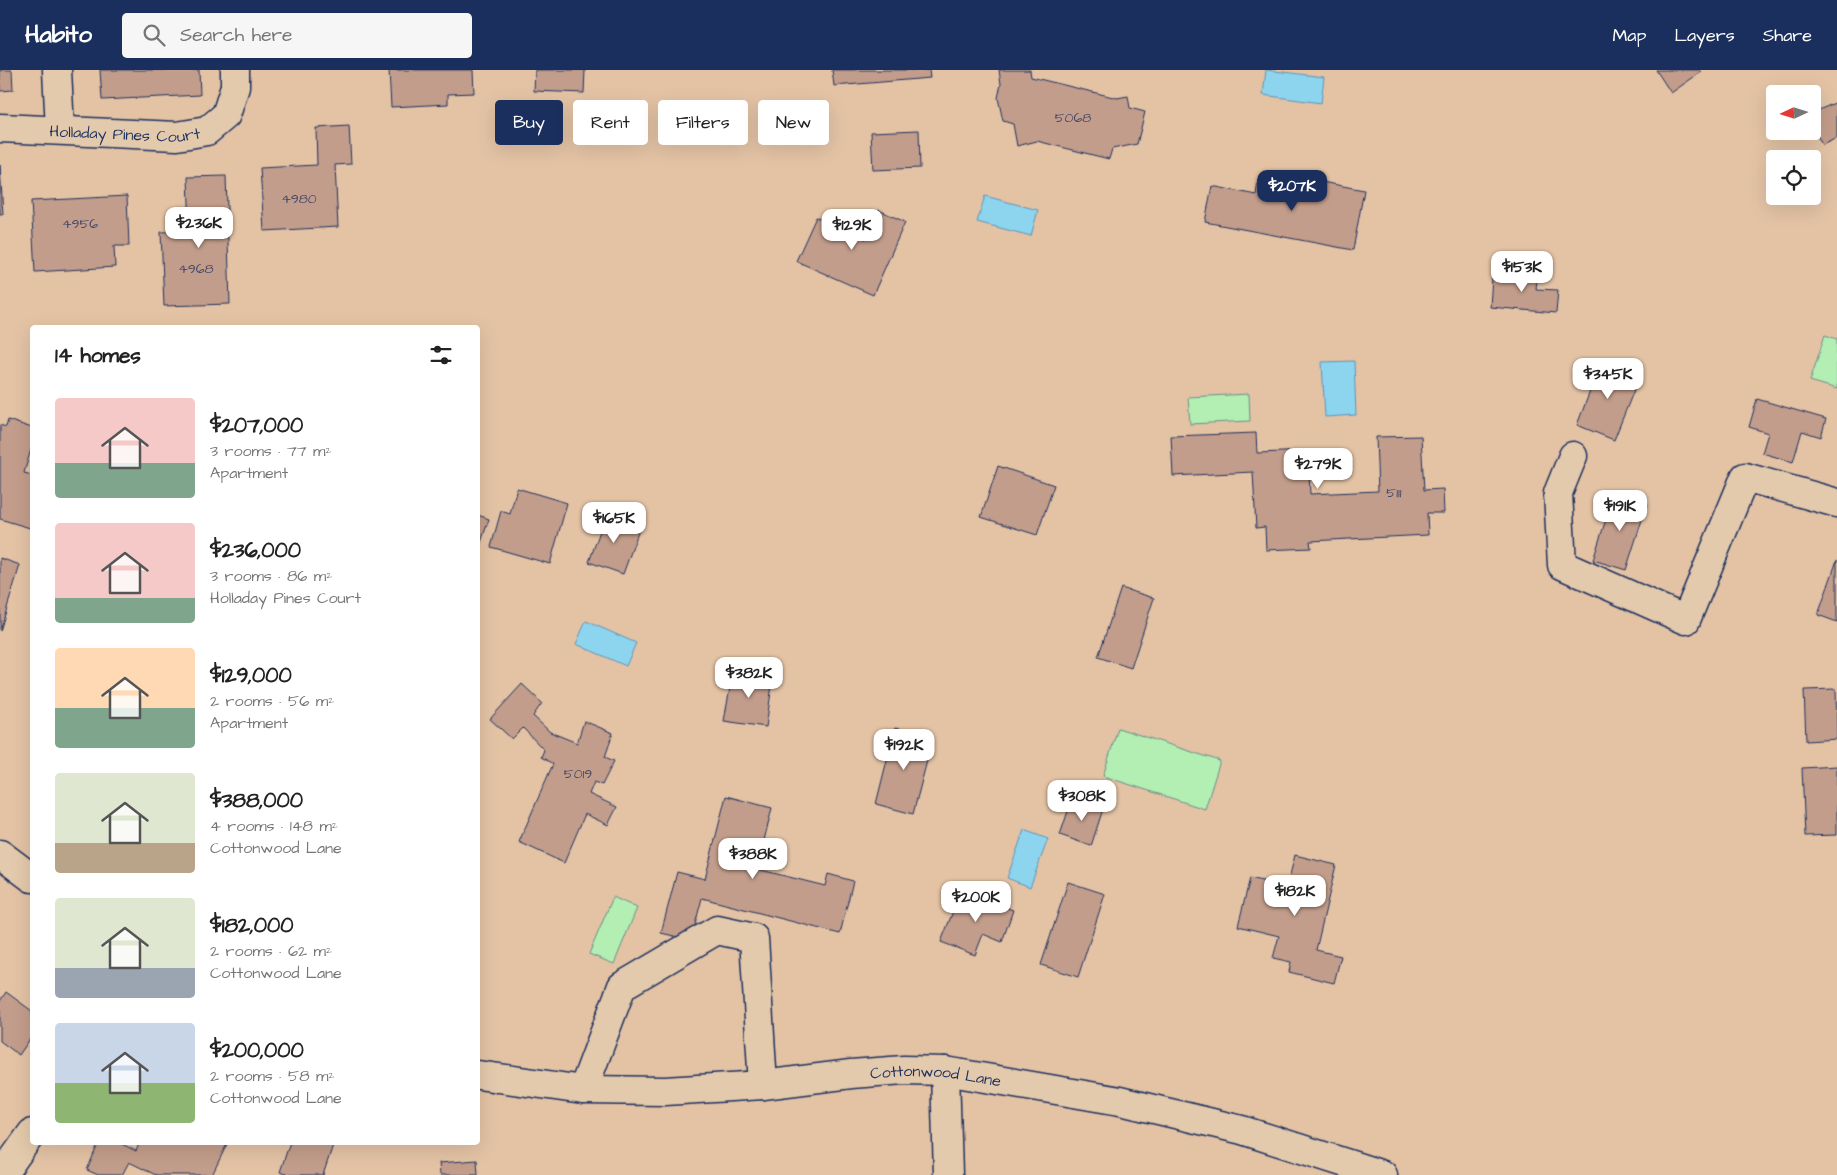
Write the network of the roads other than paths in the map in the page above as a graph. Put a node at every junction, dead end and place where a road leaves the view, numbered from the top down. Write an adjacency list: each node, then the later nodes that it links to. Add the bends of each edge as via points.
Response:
1 (57, 70): 4 (street)
2 (235, 70): 4 (street, Holladay Pines Court, via 235,87 226,115 207,131 176,136)
3 (0, 128): 4 (street, Holladay Pines Court)
4 (60, 130)
5 (1573, 456): 6 (street, via 1558,493 1562,565 1686,620 1745,477)
6 (1837, 503)
7 (0, 854): 8 (street)
8 (30, 876)
9 (945, 1071): 11 (street, Cottonwood Lane, via 851,1074); 15 (street); 16 (street, Cottonwood Lane, via 1120,1101 1242,1130)
10 (480, 1075): 12 (street, Cottonwood Lane)
11 (762, 1086): 12 (street, Cottonwood Lane, via 665,1091); 12 (street, via 754,938 717,930 622,986)
12 (583, 1090)
13 (30, 1135): 14 (street)
14 (2, 1175)
15 (948, 1175)
16 (1384, 1175)

